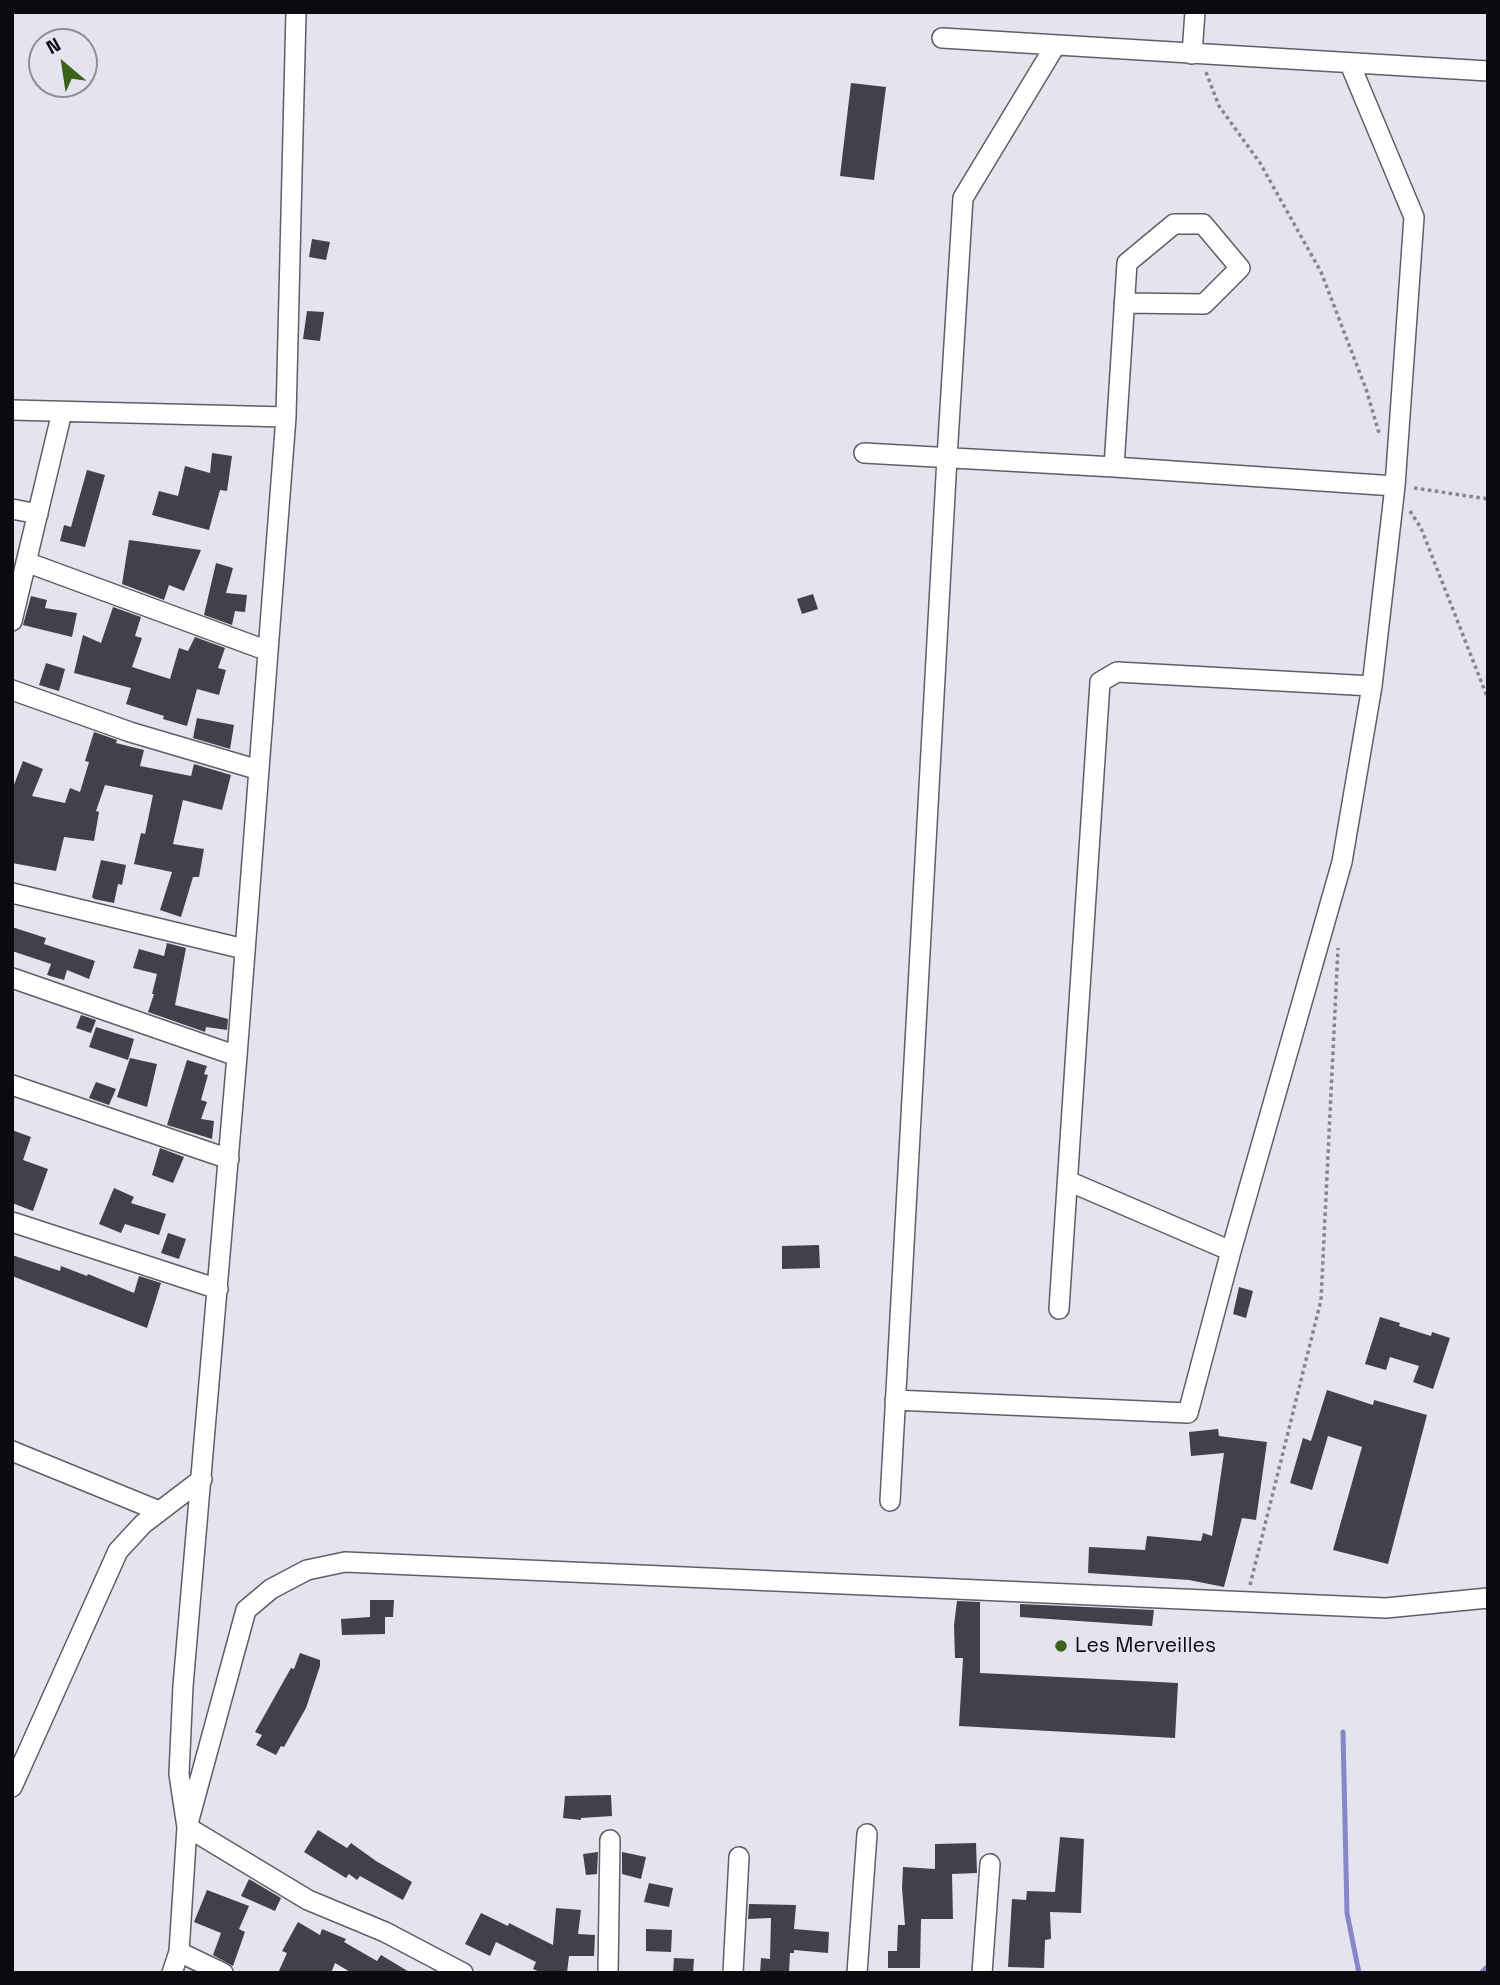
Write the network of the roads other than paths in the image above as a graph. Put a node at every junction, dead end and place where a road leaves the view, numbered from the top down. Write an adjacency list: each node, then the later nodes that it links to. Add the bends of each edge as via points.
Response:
1 (296, 12): 11 (street)
2 (1195, 12): 5 (street)
3 (942, 38): 4 (street)
4 (1055, 46): 5 (street); 13 (street, via 963,198)
5 (1196, 55): 6 (street)
6 (1350, 64): 7 (street); 15 (street, via 1414,217)
7 (1488, 71)
8 (1124, 303): 8 (street, via 1126,263 1174,224 1203,224 1240,268 1204,304); 14 (street)
9 (12, 410): 10 (street)
10 (62, 412): 11 (street); 17 (street)
11 (286, 416): 20 (street)
12 (864, 453): 13 (street)
13 (947, 458): 14 (street); 35 (street)
14 (1114, 467): 15 (street)
15 (1395, 486): 21 (street)
16 (12, 509): 17 (street)
17 (38, 514): 18 (street)
18 (26, 562): 19 (street); 20 (street)
19 (12, 621)
20 (268, 651): 23 (street)
21 (1372, 686): 30 (street, via 1117,672 1100,682); 32 (street, via 1342,862)
22 (12, 690): 23 (street, via 130,732)
23 (259, 770): 25 (street)
24 (12, 893): 25 (street)
25 (244, 949): 27 (street)
26 (12, 978): 27 (street)
27 (237, 1056): 29 (street)
28 (12, 1084): 29 (street)
29 (229, 1158): 33 (street)
30 (1069, 1181): 32 (street); 34 (street)
31 (12, 1222): 33 (street)
32 (1231, 1251): 35 (street, via 1188,1413)
33 (218, 1289): 37 (street)
34 (1059, 1309)
35 (895, 1400): 38 (street)
36 (12, 1451): 39 (street)
37 (202, 1479): 39 (street); 42 (street, via 179,1774)
38 (890, 1501)
39 (159, 1511): 41 (street, via 118,1551)
40 (1488, 1598): 42 (street, via 1386,1608 345,1562 307,1570 271,1589 246,1610)
41 (12, 1787)
42 (187, 1827): 47 (street); 50 (street, via 308,1900 385,1932)
43 (867, 1834): 53 (street)
44 (610, 1840): 51 (street)
45 (739, 1857): 52 (street)
46 (990, 1864): 54 (street)
47 (179, 1952): 48 (street); 49 (street)
48 (172, 1973)
49 (223, 1973)
50 (463, 1973)
51 (608, 1973)
52 (733, 1973)
53 (858, 1973)
54 (982, 1973)

